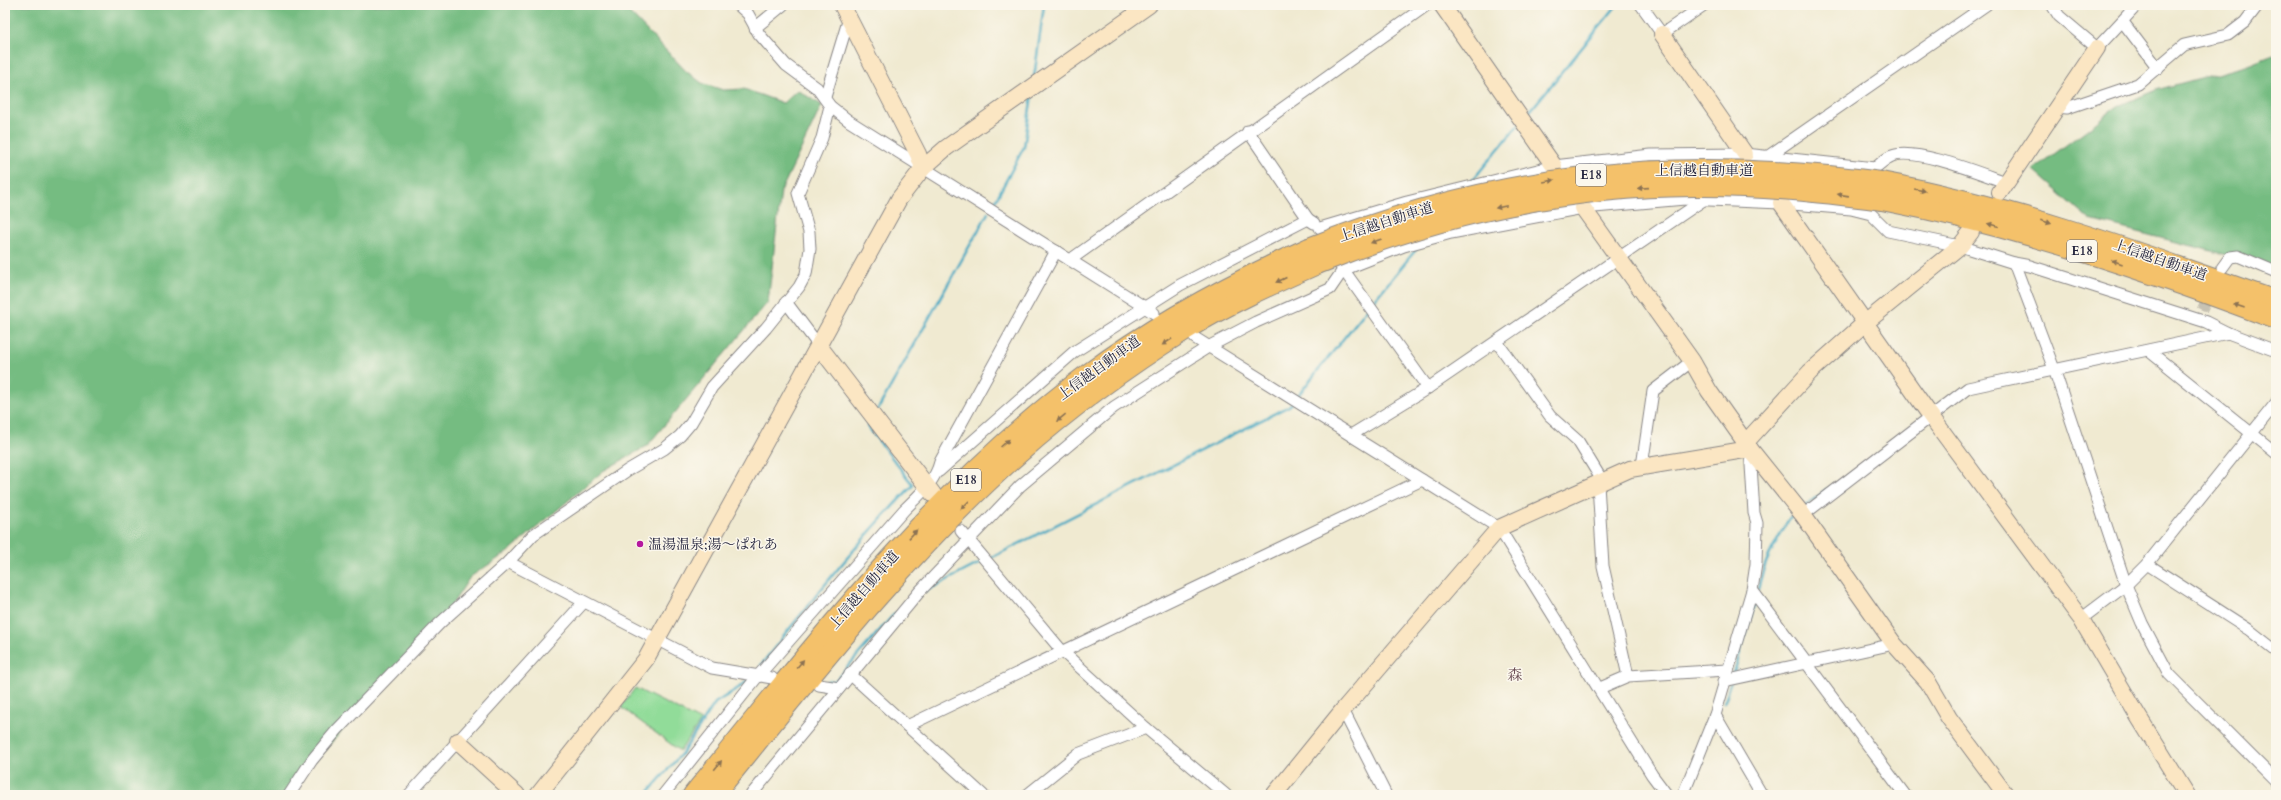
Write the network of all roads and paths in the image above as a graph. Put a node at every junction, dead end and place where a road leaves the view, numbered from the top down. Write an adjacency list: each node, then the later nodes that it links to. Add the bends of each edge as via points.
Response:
1 (738, 5): 14 (street, via 748,14)
2 (783, 5): 14 (street)
3 (1149, 5): 24 (street, via 946,148)
4 (1427, 5): 20 (street)
5 (1442, 5): 23 (street)
6 (1641, 5): 15 (street)
7 (1704, 5): 15 (street)
8 (1986, 5): 22 (street)
9 (2052, 5): 16 (street, via 2059,16)
10 (2258, 5): 17 (street, via 2245,22 2228,35 2184,45)
11 (2130, 7): 13 (street)
12 (846, 12): 18 (street); 24 (street, via 918,154)
13 (2123, 22): 16 (street); 17 (street)
14 (755, 28): 18 (street, via 786,65 818,88)
15 (1662, 34): 21 (street)
16 (2096, 48): 19 (street)
17 (2158, 68): 19 (street, via 2138,84 2067,108)
18 (828, 101): 24 (street, via 850,121); 43 (street, via 822,138 798,193 809,232 810,249 806,274)
19 (2057, 107): 25 (street)
20 (1248, 131): 30 (street); 37 (street)
21 (1745, 154): 22 (street); 23 (street, via 1651,155)
22 (1767, 157): 25 (street, via 1875,168 1892,156 1905,155 1951,162)
23 (1554, 166): 31 (street, via 1407,202)
24 (922, 168): 34 (street); 51 (street, via 899,199)
25 (2002, 187)
26 (1882, 191): 35 (highway, 上信越自動車道 / E18, bridge, via 1742,187 1646,187 1596,191 1513,204); 42 (highway, 上信越自動車道 / E18, one-way to 42, via 1976,202 2030,217); 46 (highway, 上信越自動車道 / E18, one-way to 26, via 2083,251)
27 (1705, 199): 28 (street); 29 (street); 36 (street)
28 (1781, 203): 33 (street, via 1863,212 1871,214 1888,231); 47 (street)
29 (1583, 208): 36 (street); 40 (street, via 1451,233 1404,246)
30 (1308, 219): 31 (street); 44 (street, via 1180,285)
31 (1320, 228): 40 (street)
32 (1971, 232): 33 (street)
33 (1960, 246): 38 (street); 47 (street)
34 (1056, 251): 37 (street); 65 (street, via 940,462)
35 (1313, 256): 102 (highway, 上信越自動車道 / E18, one-way to 35, via 886,564 957,489 1059,396 1144,335 1210,296); 103 (highway, 上信越自動車道 / E18, one-way to 103, via 1175,337 1098,389 1017,455 906,566 833,649)
36 (1620, 259): 50 (street); 55 (street)
37 (1070, 260): 44 (street)
38 (2014, 263): 48 (street, via 2200,314); 56 (street)
39 (2222, 268): 41 (street, via 2230,257 2238,256)
40 (1343, 270): 52 (street, via 1330,289); 57 (street)
41 (2276, 272)
42 (2276, 301)
43 (786, 302): 51 (street); 72 (street, via 712,387 680,436 532,535)
44 (1144, 307): 45 (street); 65 (street, via 1074,352)
45 (1154, 313)
46 (2276, 320)
47 (1865, 323): 59 (street); 62 (street, via 1810,372)
48 (2228, 333): 53 (street); 54 (street)
49 (1194, 338): 52 (street)
50 (1497, 342): 57 (street); 67 (street, via 1550,416 1578,441)
51 (819, 346): 68 (street); 78 (street)
52 (1208, 347): 61 (street); 71 (street, via 1114,408)
53 (2149, 351): 56 (street); 60 (street)
54 (2276, 351)
55 (1692, 361): 62 (street); 64 (street, via 1653,391)
56 (2054, 369): 59 (street, via 1968,388); 74 (street)
57 (1428, 388): 61 (street)
58 (2276, 403): 60 (street)
59 (1930, 415): 69 (street); 77 (street)
60 (2252, 434): 63 (street); 73 (street)
61 (1350, 435): 66 (street)
62 (1748, 446): 64 (street); 69 (street); 75 (street, via 1756,523 1756,564)
63 (2276, 453)
64 (1642, 466): 67 (street)
65 (937, 472): 68 (street)
66 (1422, 480): 70 (street); 80 (street)
67 (1600, 483): 70 (street); 86 (street, via 1603,566)
68 (930, 491): 85 (street, via 904,510)
69 (1803, 515): 79 (street)
70 (1499, 528): 90 (street); 91 (street)
71 (964, 535): 80 (street); 83 (street)
72 (508, 562): 76 (street); 97 (street, via 440,623 337,730 312,760)
73 (2147, 564): 74 (street); 81 (street, via 2248,629)
74 (2126, 585): 77 (street); 96 (street, via 2142,623 2169,674)
75 (1752, 590): 82 (street); 84 (street)
76 (584, 602): 78 (street); 95 (street)
77 (2081, 619): 115 (street)
78 (656, 637): 85 (street, via 712,668); 100 (street, via 646,659)
79 (1894, 644): 82 (street); 114 (street, via 1928,682 1949,718)
80 (1062, 651): 93 (street); 94 (street)
81 (2276, 651)
82 (1807, 664): 84 (street); 113 (street)
83 (850, 674): 89 (street); 93 (street)
84 (1725, 675): 86 (street); 92 (street)
85 (758, 676): 87 (street); 101 (street)
86 (1628, 676): 90 (street)
87 (772, 678)
88 (819, 685): 89 (street)
89 (839, 688): 104 (street)
90 (1600, 688): 110 (street, via 1652,775)
91 (1343, 710): 108 (street); 109 (street)
92 (1715, 715): 111 (street); 112 (street)
93 (907, 726): 105 (street)
94 (1146, 728): 106 (street, via 1078,754); 107 (street)
95 (458, 741): 98 (street); 99 (street)
96 (2276, 781)
97 (290, 795)
98 (409, 795)
99 (517, 795)
100 (538, 795)
101 (663, 795)
102 (693, 795)
103 (714, 795)
104 (751, 795)
105 (983, 795)
106 (1027, 795)
107 (1226, 795)
108 (1274, 795)
109 (1386, 795)
110 (1667, 795)
111 (1683, 795)
112 (1762, 795)
113 (1905, 795)
114 (2006, 795)
115 (2187, 795)

